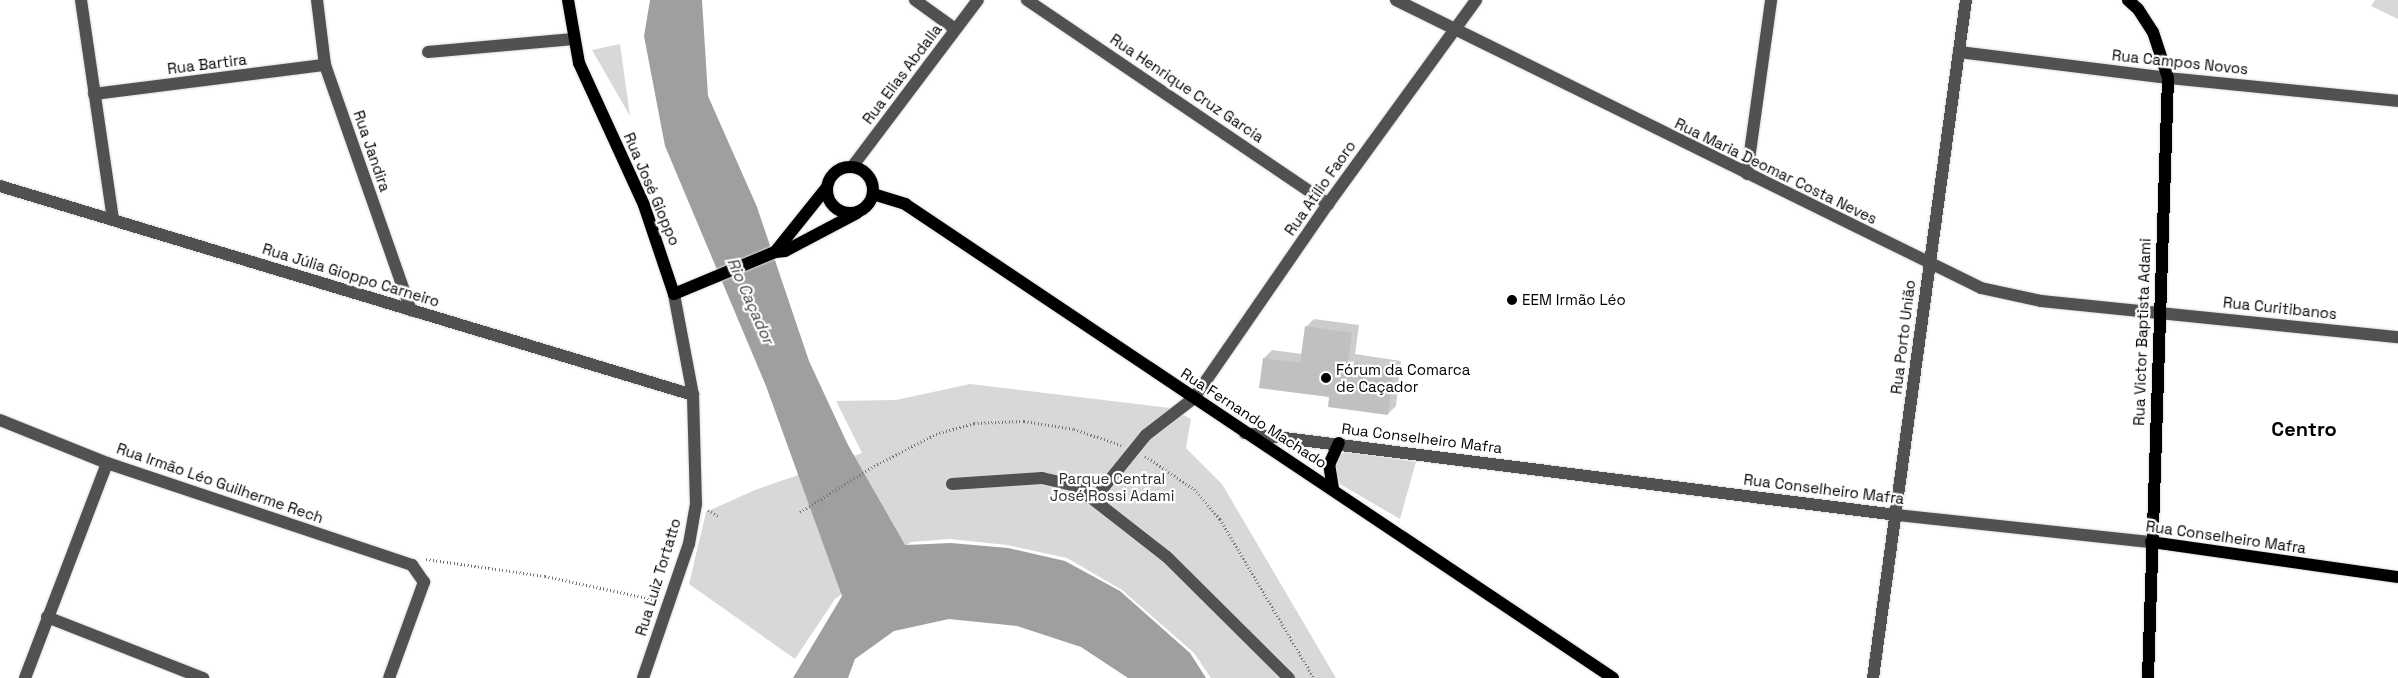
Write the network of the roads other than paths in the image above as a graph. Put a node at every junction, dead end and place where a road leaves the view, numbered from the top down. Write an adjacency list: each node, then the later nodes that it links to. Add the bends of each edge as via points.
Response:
1 (82, 0): 19 (street)
2 (317, 0): 17 (street, Rua Jandira)
3 (568, 0): 14 (main road, Rua José Gioppo)
4 (914, 0): 12 (street)
5 (978, 0): 12 (street, Rua Elias Abdalla)
6 (1027, 0): 26 (street, Rua Henrique Cruz Garcia)
7 (1396, 0): 13 (street, Rua Maria Deomar Costa Neves)
8 (1476, 0): 13 (street, Rua Atílio Faoro)
9 (1771, 0): 22 (street)
10 (1966, 0): 16 (street, Rua Porto União)
11 (2128, 0): 18 (main road, Rua Victor Baptista Adami, via 2153,32 2162,51)
12 (955, 29): 21 (street, Rua Elias Abdalla)
13 (1454, 30): 22 (street, Rua Maria Deomar Costa Neves); 26 (street, Rua Atílio Faoro)
14 (573, 39): 15 (street); 31 (main road, Rua José Gioppo, via 580,63 644,205)
15 (428, 52)
16 (1959, 52): 18 (street, Rua Campos Novos); 30 (street, Rua Porto União)
17 (325, 65): 19 (street, Rua Bartira); 32 (street, Rua Jandira)
18 (2168, 78): 20 (street, Rua Campos Novos); 33 (main road, Rua Victor Baptista Adami)
19 (94, 94): 28 (street)
20 (2398, 101)
21 (852, 167): 24 (main road, via 838,170); 25 (main road, via 866,173)
22 (1747, 174): 30 (street, Rua Maria Deomar Costa Neves)
23 (0, 186): 28 (street, Rua Júlia Gioppo Carneiro)
24 (827, 187): 27 (main road, via 833,207 845,214); 29 (main road)
25 (873, 194): 27 (main road, via 866,208); 36 (main road, Rua Fernando Machado, via 904,204)
26 (1328, 204): 36 (street, Rua Atílio Faoro)
27 (860, 212): 29 (main road, via 785,252)
28 (113, 220): 32 (street, Rua Júlia Gioppo Carneiro)
29 (773, 252): 31 (main road)
30 (1928, 264): 33 (street, Rua Maria Deomar Costa Neves, via 1981,288 2041,301); 44 (street, Rua Porto União)
31 (674, 294): 35 (street, Rua José Gioppo)
32 (412, 310): 35 (street, Rua Júlia Gioppo Carneiro)
33 (2160, 311): 34 (street, Rua Curitibanos); 45 (main road, Rua Victor Baptista Adami)
34 (2398, 337)
35 (693, 395): 51 (street, Rua Luiz Tortatto, via 696,504 689,544 666,603)
36 (1194, 398): 38 (main road, Rua Fernando Machado); 43 (street, Rua Atílio Faoro, via 1158,424)
37 (0, 420): 40 (street, Rua Irmão Léo Guilherme Rech)
38 (1245, 433): 39 (street, Rua Conselheiro Mafra); 42 (main road, Rua Fernando Machado)
39 (1339, 443): 42 (main road, via 1329,465); 44 (street, Rua Conselheiro Mafra)
40 (107, 463): 47 (street); 50 (street, Rua Irmão Léo Guilherme Rech, via 412,565 422,577)
41 (952, 484): 43 (street, via 1042,478 1076,486)
42 (1333, 489): 53 (main road, Rua Fernando Machado)
43 (1095, 498): 52 (street, via 1210,596)
44 (1897, 515): 45 (street, Rua Conselheiro Mafra); 54 (street, Rua Porto União)
45 (2151, 542): 46 (main road, Rua Conselheiro Mafra); 55 (main road, Rua Victor Baptista Adami)
46 (2398, 577)
47 (47, 617): 48 (street); 49 (street)
48 (25, 678)
49 (203, 678)
50 (389, 678)
51 (643, 678)
52 (1289, 678)
53 (1613, 678)
54 (1873, 678)
55 (2148, 678)

